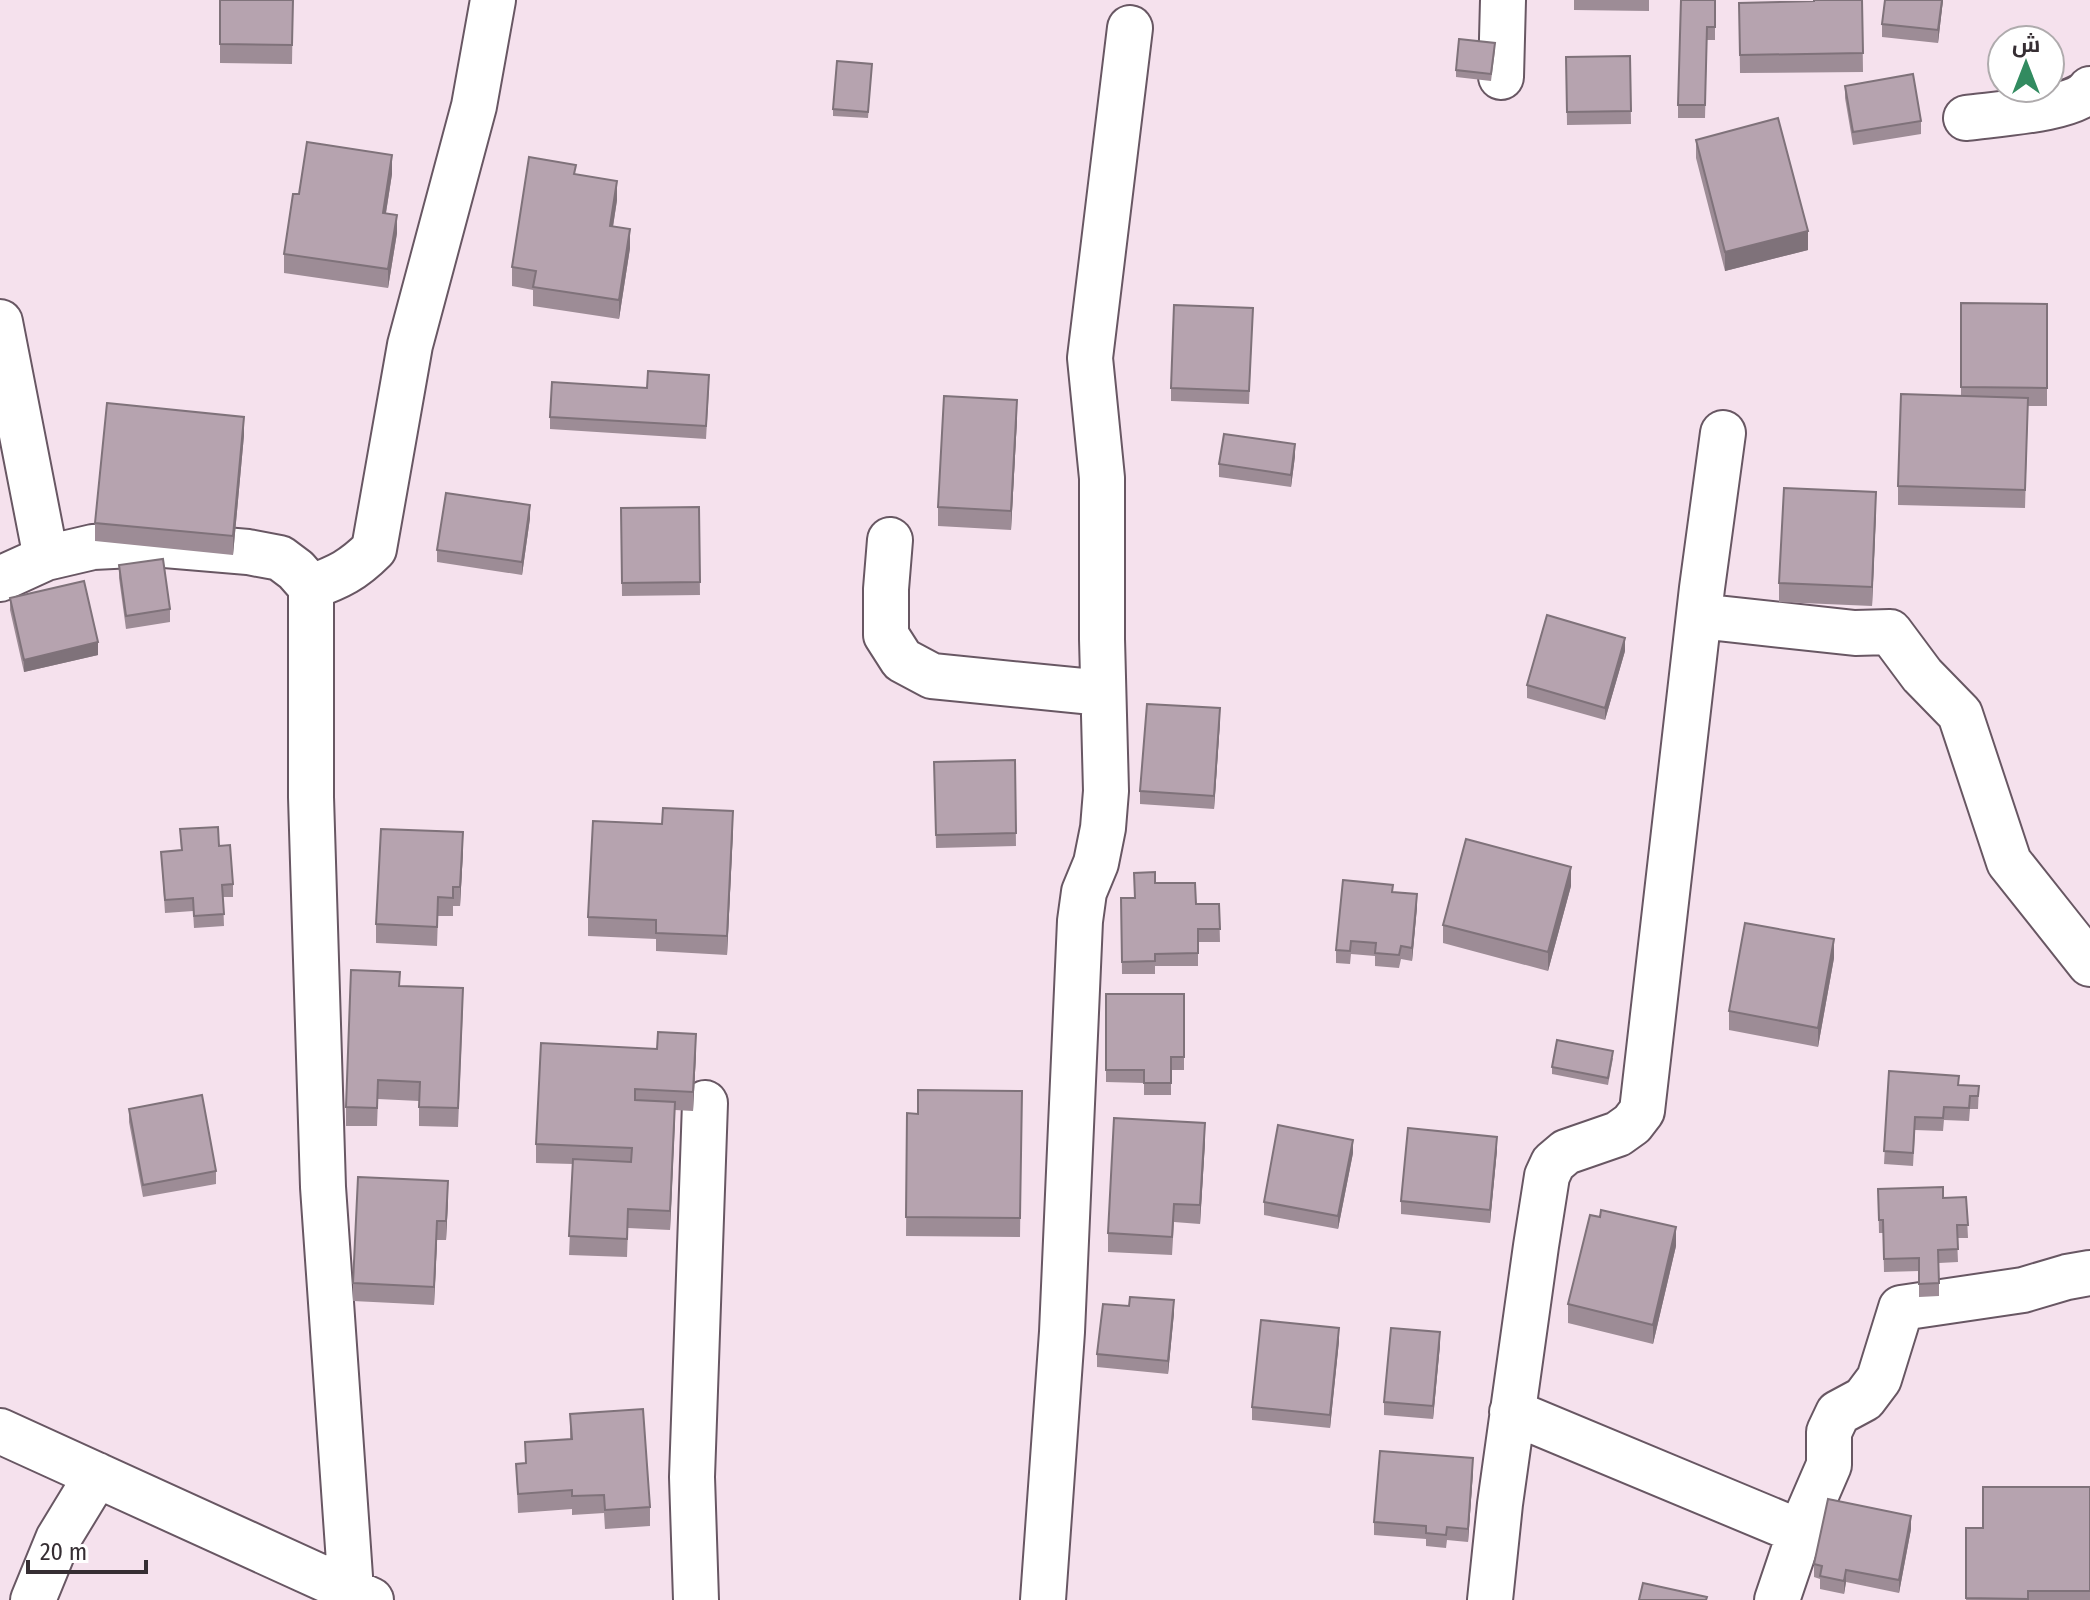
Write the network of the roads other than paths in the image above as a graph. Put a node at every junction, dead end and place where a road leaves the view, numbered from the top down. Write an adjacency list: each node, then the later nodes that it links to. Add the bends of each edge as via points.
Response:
1 (493, 0): 12 (street, via 474,106 410,345 374,549 337,578)
2 (1503, 0): 4 (street)
3 (1130, 28): 14 (street, via 1090,358 1102,478)
4 (1501, 77)
5 (2090, 89): 6 (street, via 2064,104)
6 (1966, 118)
7 (0, 322): 10 (street)
8 (1723, 433): 13 (street)
9 (890, 540): 14 (street, via 886,635 902,660 932,676)
10 (46, 558): 11 (street); 12 (street, via 93,547 153,544 248,552 280,558)
11 (0, 579)
12 (311, 587): 22 (street, via 311,797 323,1187)
13 (1699, 616): 15 (street, via 1890,632 1960,714 2009,862); 18 (street, via 1642,1111 1618,1134 1566,1152 1547,1176)
14 (1103, 693): 25 (street, via 1106,791 1096,863 1080,921 1062,1332)
15 (2090, 964)
16 (705, 1103): 24 (street, via 692,1477)
17 (2090, 1273): 21 (street, via 2023,1290 1901,1308 1879,1379 1864,1399 1838,1413 1829,1432 1829,1465)
18 (1512, 1412): 21 (street); 26 (street)
19 (0, 1431): 20 (street)
20 (97, 1475): 22 (street); 23 (street, via 58,1539)
21 (1800, 1532): 27 (street)
22 (361, 1596)
23 (33, 1600)
24 (696, 1600)
25 (1043, 1600)
26 (1490, 1600)
27 (1777, 1600)

